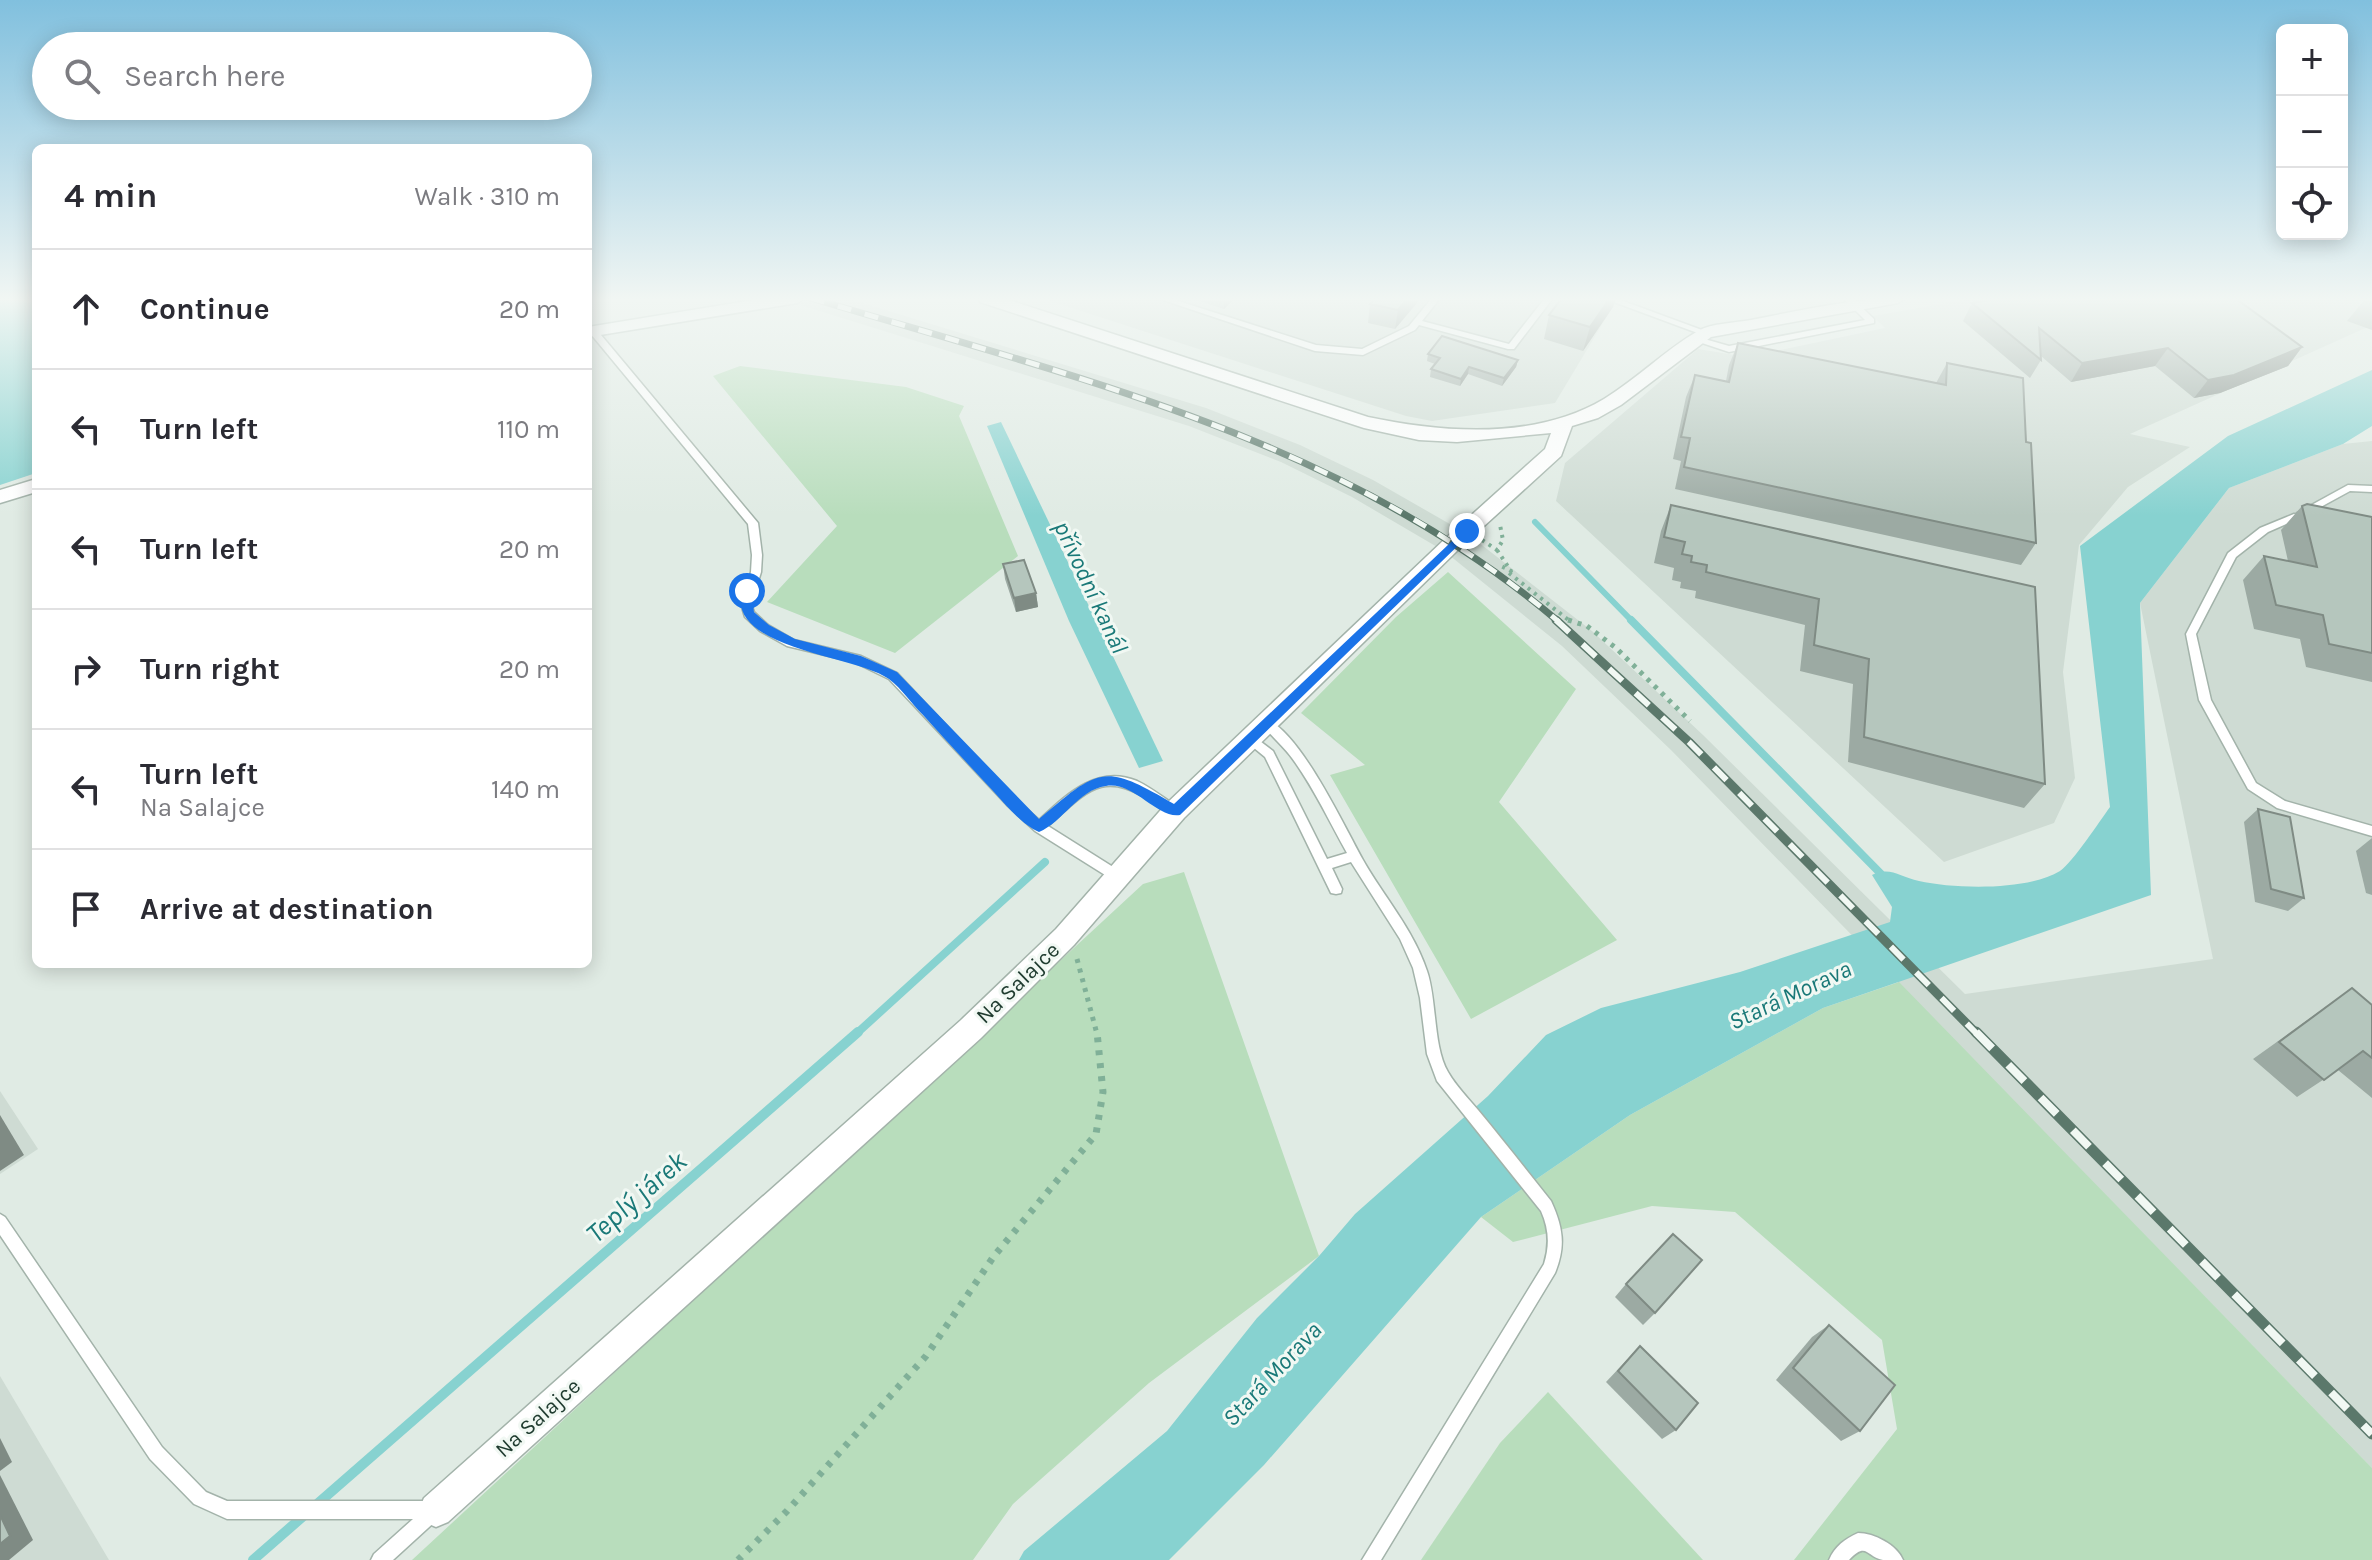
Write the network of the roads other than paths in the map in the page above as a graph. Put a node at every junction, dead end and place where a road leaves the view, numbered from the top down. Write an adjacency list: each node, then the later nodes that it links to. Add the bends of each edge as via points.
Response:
1 (624, 371): 12 (lane, via 753,523 757,555 746,604 749,614 791,643 857,659 893,676)
2 (1208, 371): 4 (street, via 1364,422 1419,434 1457,436)
3 (1654, 371): 4 (street, via 1614,401)
4 (1563, 424): 10 (street, Na Salajce, via 1554,452)
5 (32, 486): 7 (street)
6 (2372, 489): 8 (lane, via 2348,488)
7 (0, 497)
8 (2294, 517): 9 (lane); 13 (lane, via 2264,530 2232,555 2191,634 2205,700 2252,786 2281,805)
9 (2310, 521)
10 (1260, 732): 11 (street, Na Salajce); 14 (lane, via 1291,745); 15 (lane)
11 (1175, 811): 12 (lane, via 1125,782 1104,780 1081,791); 16 (street, Na Salajce)
12 (1039, 827): 16 (lane)
13 (2372, 831)
14 (1355, 856): 15 (lane); 21 (lane, via 1412,949 1425,987 1433,1056 1442,1076 1546,1206 1557,1228 1550,1268)
15 (1324, 865): 17 (lane)
16 (1117, 876): 19 (street, Na Salajce, via 1065,937 971,1029)
17 (1336, 889)
18 (0, 1222): 19 (lane, via 156,1453 200,1498 227,1510)
19 (436, 1510): 20 (lane)
20 (380, 1560)
21 (1371, 1560)
22 (1838, 1560): 23 (lane, via 1848,1545 1859,1541 1874,1544)
23 (1894, 1560)

